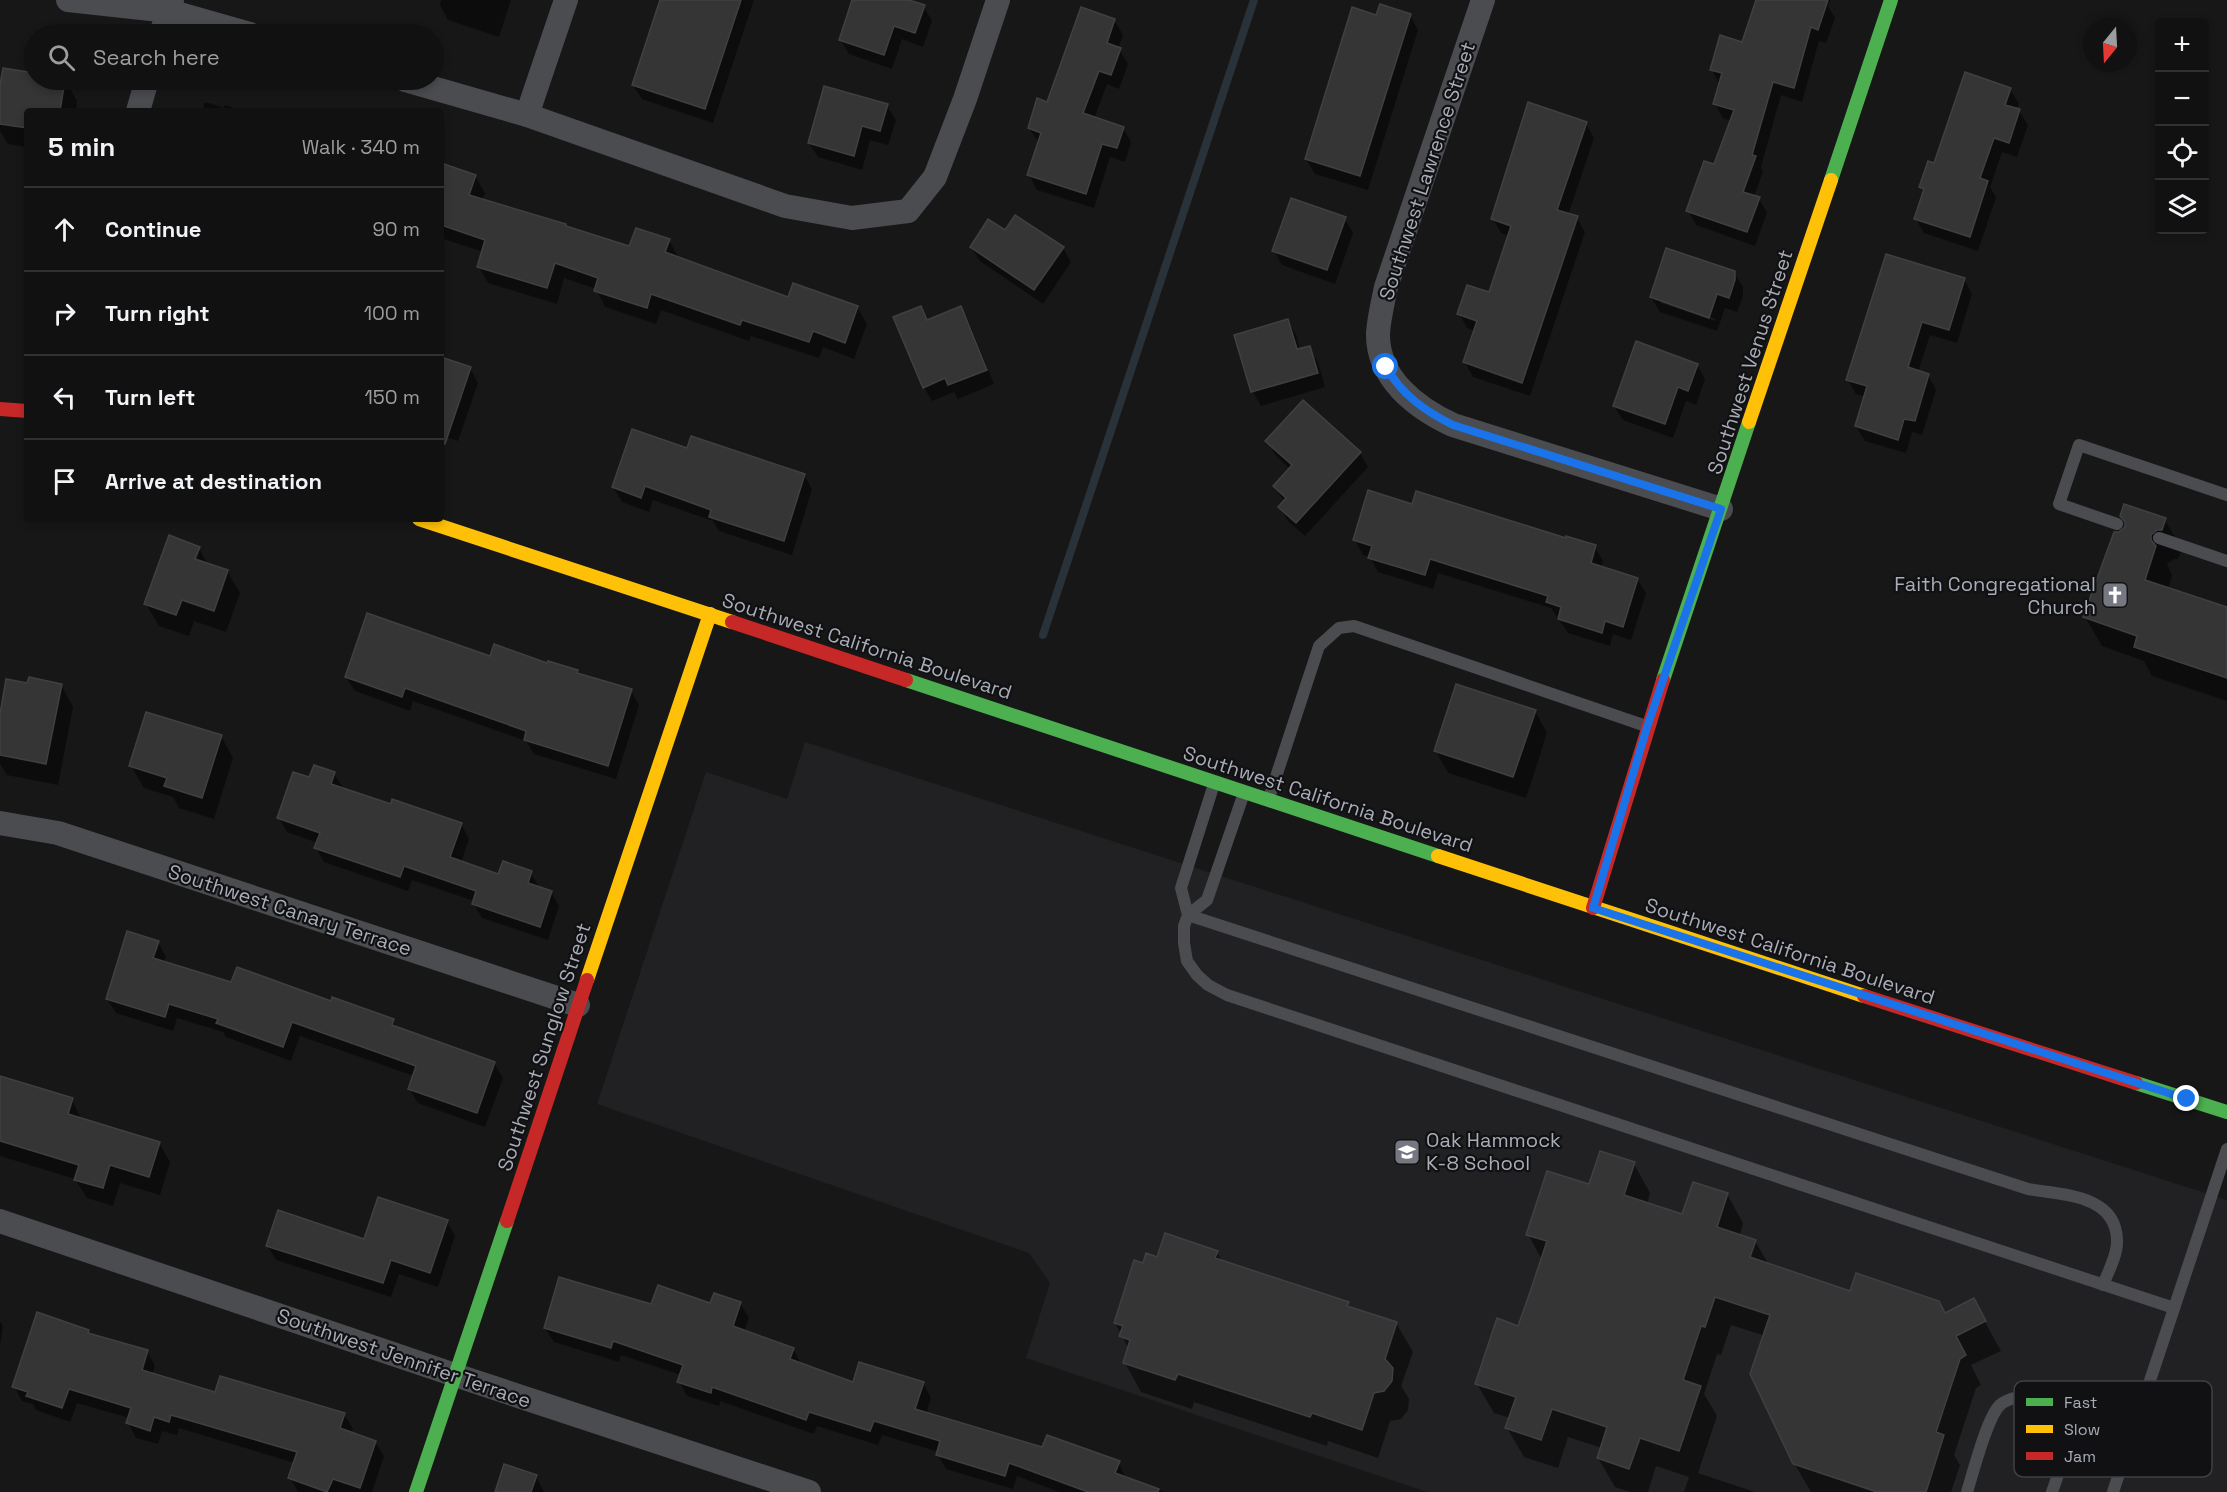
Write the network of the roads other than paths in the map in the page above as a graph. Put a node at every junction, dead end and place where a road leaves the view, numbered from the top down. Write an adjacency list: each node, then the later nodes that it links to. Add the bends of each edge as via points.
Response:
1 (68, 0): 6 (street)
2 (566, 0): 12 (street)
3 (998, 0): 12 (street, via 935,177 908,211 852,218 785,206)
4 (1483, 0): 16 (street, Southwest Lawrence Street, via 1386,287 1378,334 1386,367 1395,383 1415,402 1453,425)
5 (1891, 0): 16 (street, Southwest Venus Street)
6 (171, 6): 7 (street); 8 (street)
7 (165, 24)
8 (222, 24)
9 (144, 90): 11 (street)
10 (440, 90): 12 (street)
11 (139, 108)
12 (527, 115)
13 (0, 409): 14 (street)
14 (24, 411)
15 (2227, 495): 18 (lane, via 2079,445 2059,504)
16 (1721, 509): 22 (street, Southwest Venus Street)
17 (428, 522): 21 (street, Southwest California Boulevard)
18 (2117, 524)
19 (2159, 538): 20 (lane)
20 (2227, 560)
21 (710, 614): 23 (street, Southwest California Boulevard); 29 (street, Southwest Sunglow Street)
22 (1647, 727): 25 (lane, via 1354,627 1340,628 1319,646); 27 (street, Southwest Venus Street)
23 (1215, 781): 24 (street, Southwest California Boulevard); 28 (lane, via 1181,888)
24 (1245, 790): 25 (street, Southwest California Boulevard); 28 (lane, via 1207,900)
25 (1269, 799): 27 (street, Southwest California Boulevard)
26 (0, 823): 29 (street, Southwest Canary Terrace, via 58,833)
27 (1593, 908): 30 (street, Southwest California Boulevard)
28 (1188, 915): 33 (lane, via 1184,944 1187,961 1208,985 1227,994); 33 (lane, via 2028,1189 2099,1204 2112,1221 2118,1241)
29 (578, 1005): 35 (street, Southwest Sunglow Street)
30 (2227, 1112)
31 (2227, 1149): 34 (lane)
32 (0, 1221): 35 (street, Southwest Jennifer Terrace)
33 (2103, 1285): 34 (lane)
34 (2174, 1308): 36 (lane)
35 (455, 1375): 40 (street, Southwest Sunglow Street); 41 (street, Southwest Jennifer Terrace)
36 (2150, 1381)
37 (2014, 1399): 42 (lane, via 2000,1405 1992,1416)
38 (2057, 1477): 43 (lane)
39 (2118, 1477): 44 (lane)
40 (416, 1492)
41 (809, 1492)
42 (1967, 1492)
43 (2052, 1492)
44 (2113, 1492)

